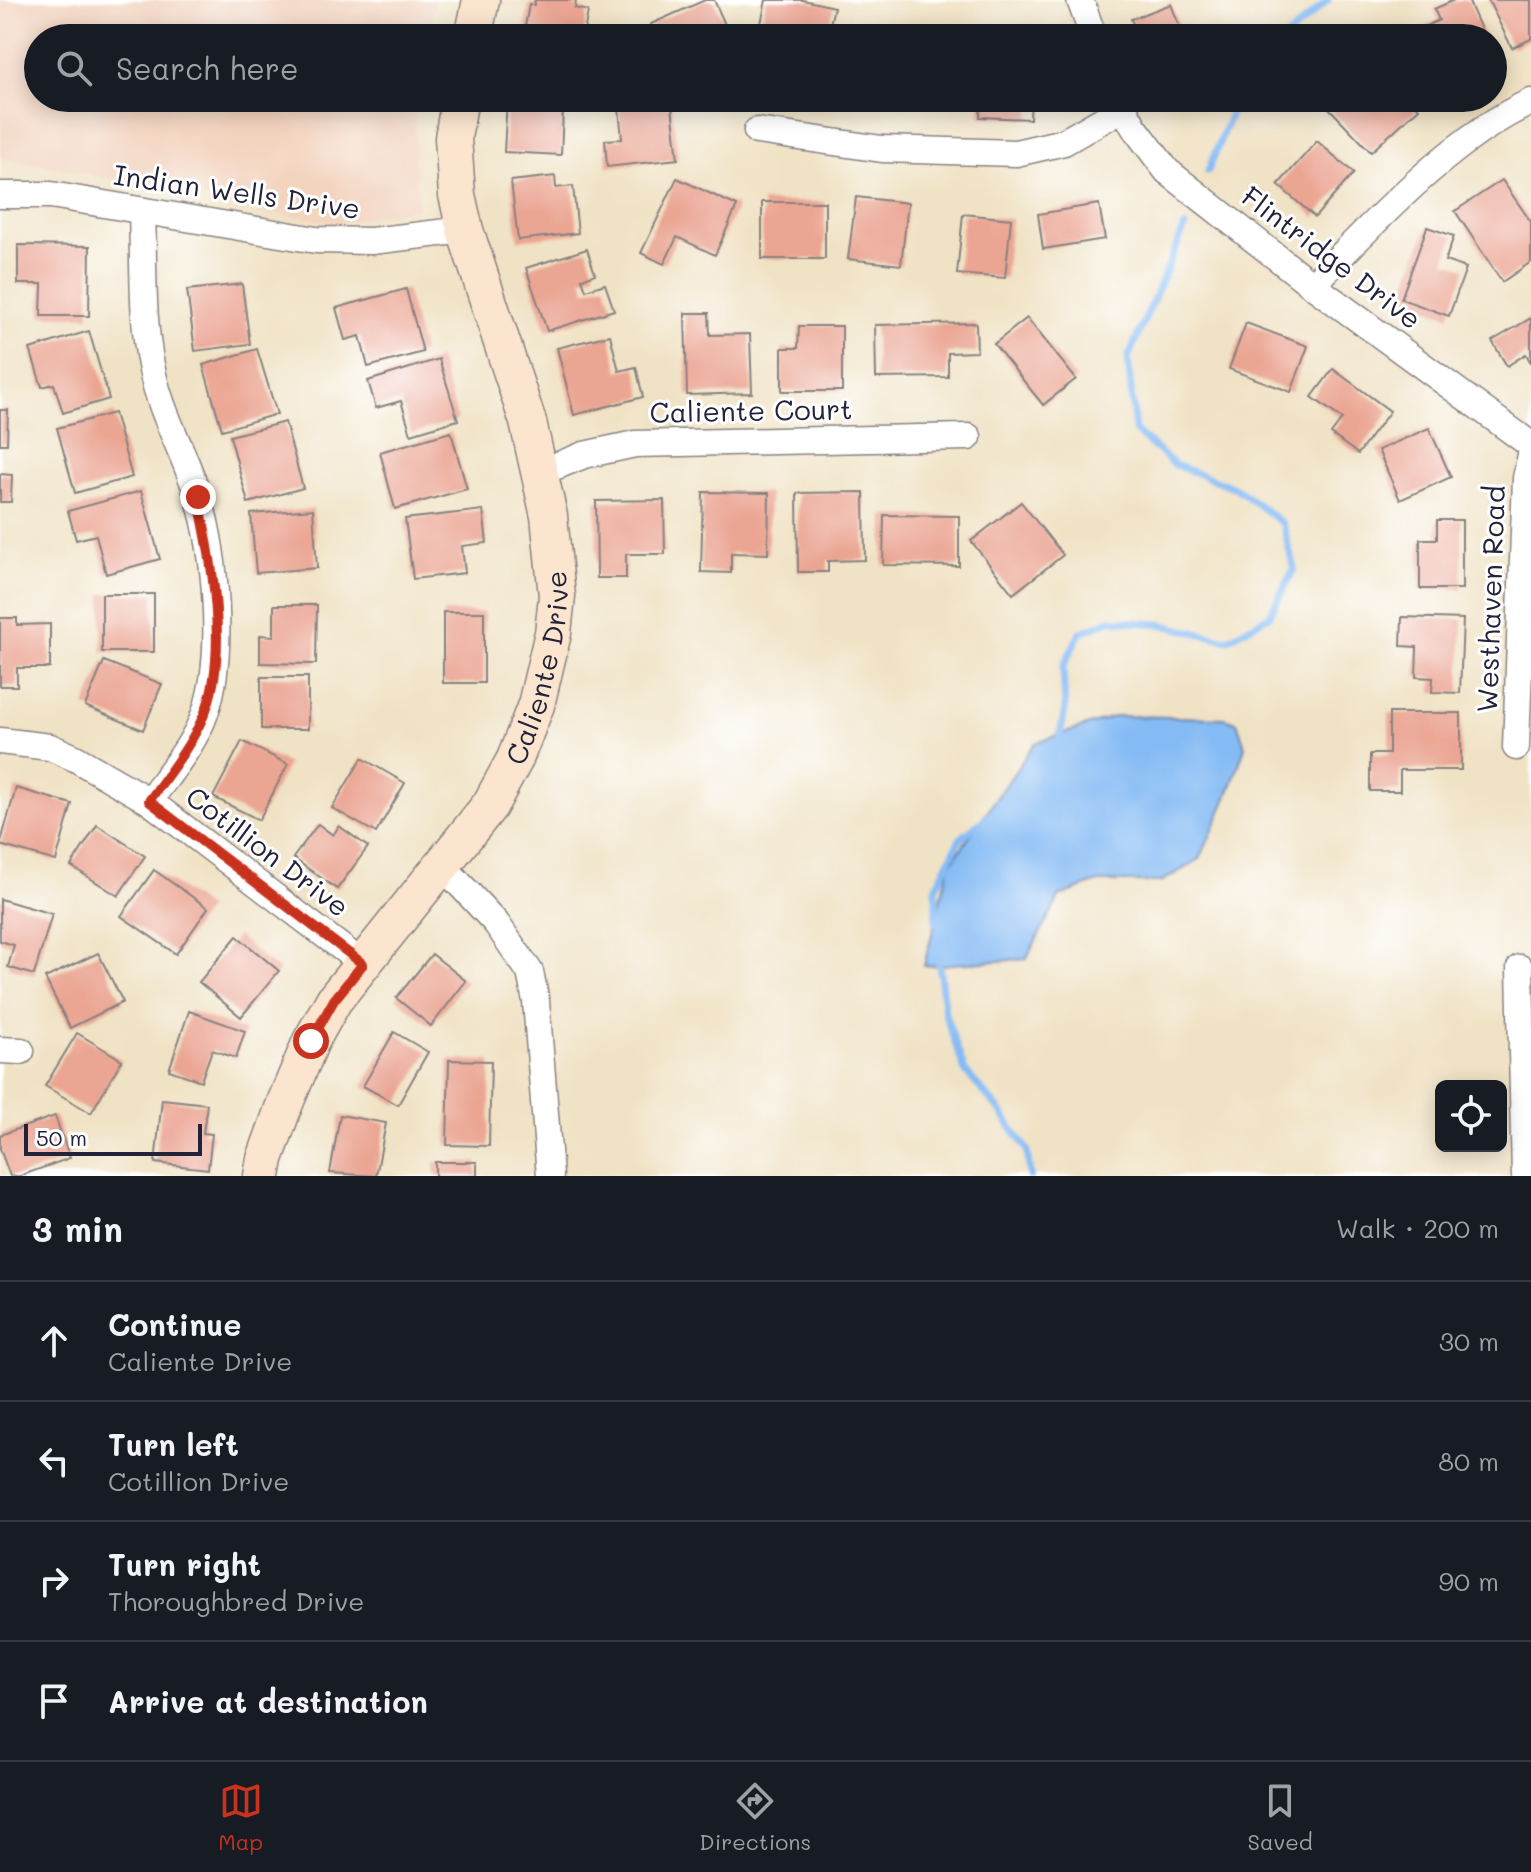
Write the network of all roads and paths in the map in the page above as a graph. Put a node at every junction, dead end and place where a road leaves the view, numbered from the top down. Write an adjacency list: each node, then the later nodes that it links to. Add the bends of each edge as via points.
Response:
1 (481, 0): 3 (street)
2 (1080, 0): 4 (street)
3 (476, 24)
4 (1089, 24)
5 (1531, 102): 13 (street, via 1459,149 1394,203)
6 (458, 112): 12 (street, Caliente Drive, via 453,138)
7 (1108, 112): 9 (street, via 1064,142 1016,153 882,149)
8 (1126, 112): 13 (street, Flintridge Drive, via 1167,171)
9 (757, 131)
10 (0, 195): 11 (street, Indian Wells Drive, via 51,195)
11 (142, 212): 12 (street, Indian Wells Drive, via 316,240 371,241); 21 (street, via 152,370 198,497 211,555 217,645 204,716)
12 (465, 230): 17 (street, Caliente Drive, via 528,422)
13 (1312, 285): 15 (street, Flintridge Drive)
14 (968, 437): 17 (street, Caliente Court, via 635,444 584,455)
15 (1531, 445)
16 (1531, 455): 18 (street, Westhaven Road, via 1526,478)
17 (539, 473): 22 (street, Caliente Drive, via 557,596 536,705 490,805)
18 (1525, 627): 20 (street, Westhaven Road)
19 (0, 741): 21 (street, Cotillion Drive, via 50,747)
20 (1516, 747)
21 (149, 801): 23 (street, Cotillion Drive)
22 (441, 864): 23 (street, Caliente Drive); 26 (street, via 496,923 530,972)
23 (363, 964): 25 (street, Caliente Drive, via 311,1041)
24 (1520, 968): 27 (street)
25 (262, 1176)
26 (550, 1176)
27 (1525, 1176)

